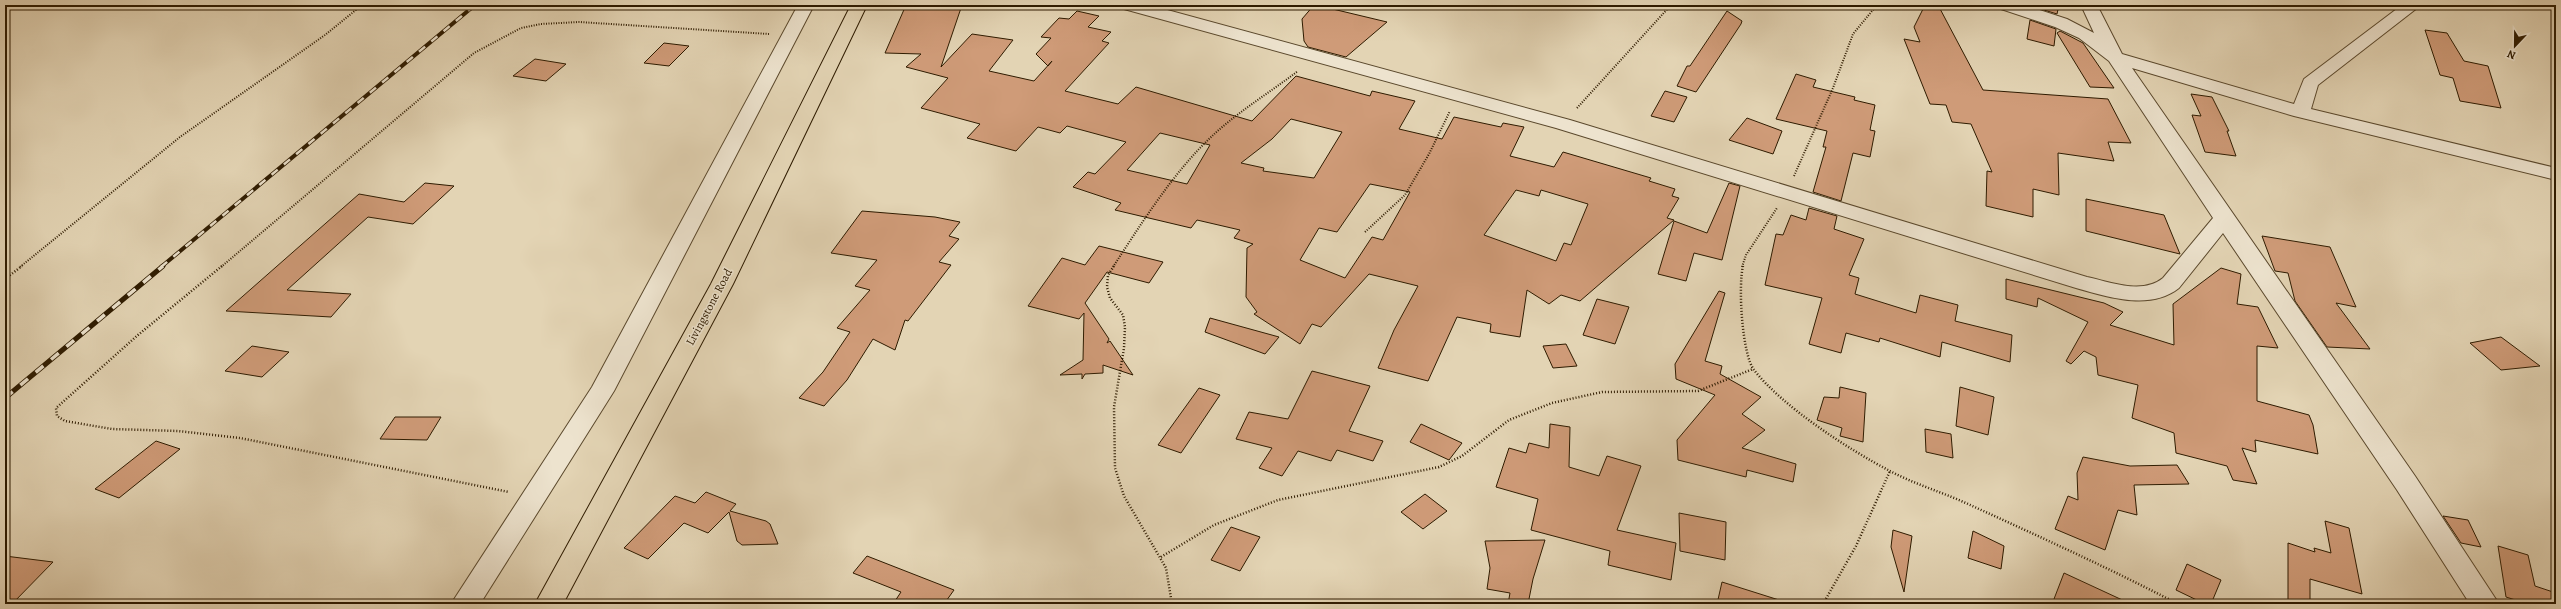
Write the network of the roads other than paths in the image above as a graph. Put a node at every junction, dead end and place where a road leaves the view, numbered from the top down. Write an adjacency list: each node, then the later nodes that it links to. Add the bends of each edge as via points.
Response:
1 (806, 5): 11 (street, via 602,391)
2 (859, 5): 12 (highway, Livingstone Road, via 722,284)
3 (1130, 5): 10 (street, via 1563,124 1965,248 2084,283 2134,294 2162,290 2171,283)
4 (2007, 5): 7 (street, via 2085,34)
5 (2089, 5): 7 (street)
6 (2413, 5): 8 (street, via 2310,83)
7 (2115, 56): 8 (street); 10 (street)
8 (2301, 112): 9 (street)
9 (2556, 174)
10 (2224, 219): 13 (street, via 2406,483)
11 (465, 604)
12 (549, 604)
13 (2485, 604)

